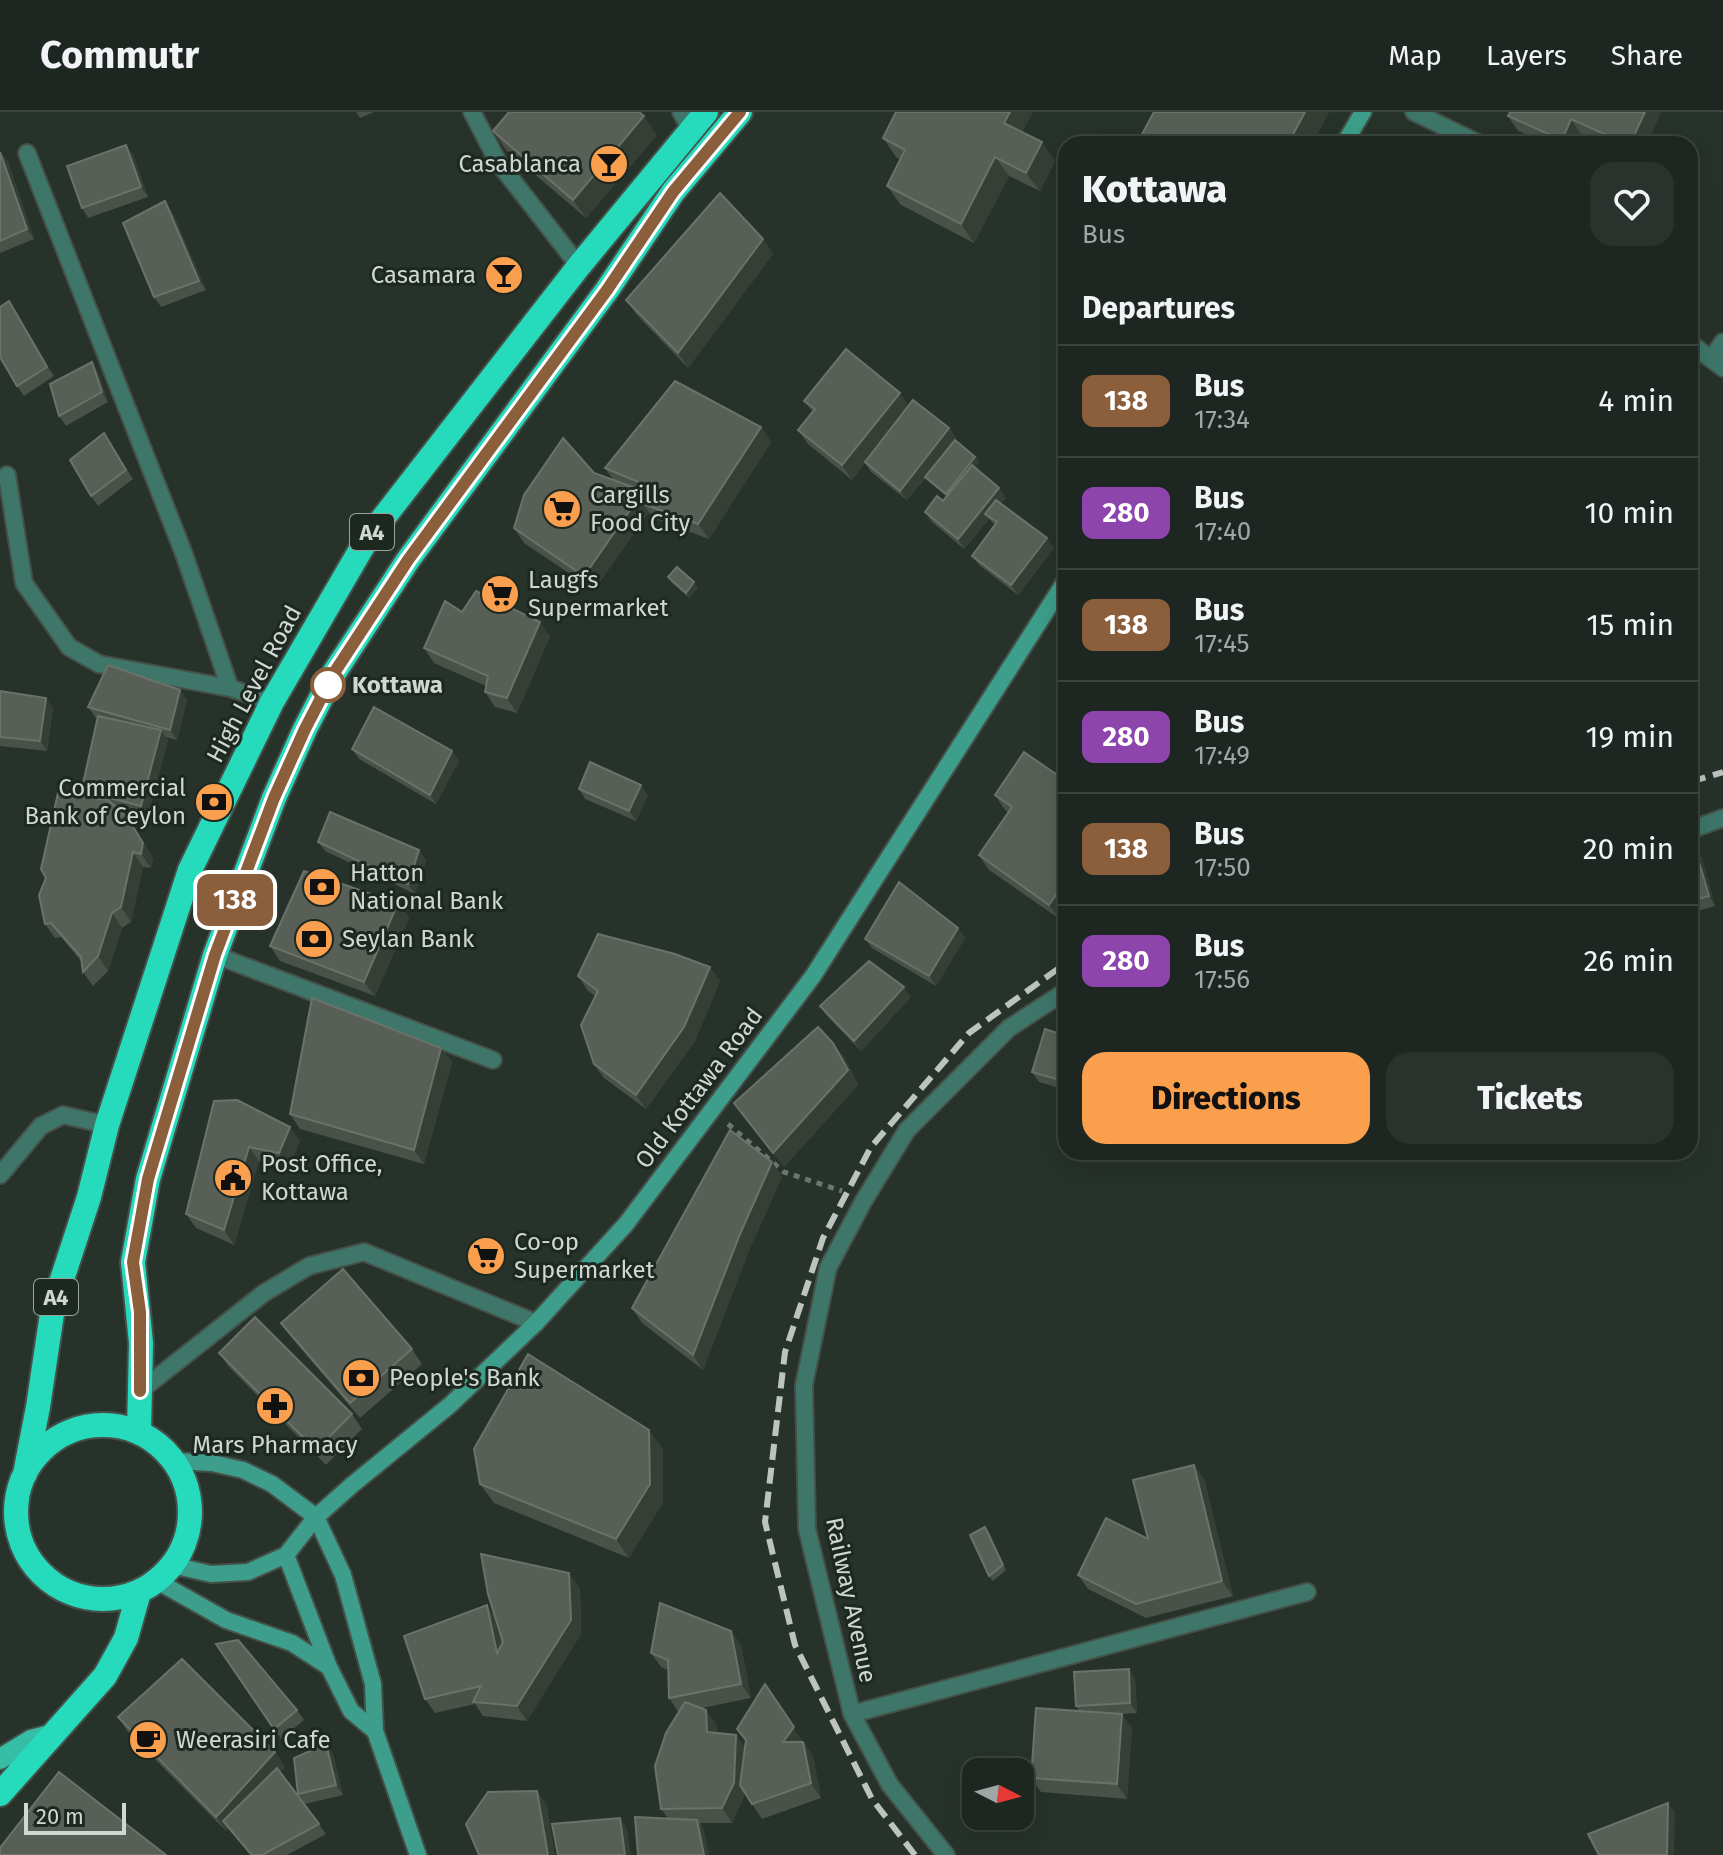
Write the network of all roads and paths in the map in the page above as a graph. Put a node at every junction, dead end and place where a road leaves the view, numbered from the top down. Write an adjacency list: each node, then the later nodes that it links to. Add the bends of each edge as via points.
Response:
1 (472, 112): 9 (street, via 498,162)
2 (740, 112): 19 (highway, A4, via 673,192 408,560 334,673 274,798)
3 (1363, 112): 6 (street)
4 (1414, 112): 7 (street)
5 (693, 118): 9 (highway, High Level Road / A4)
6 (1349, 136)
7 (1464, 136)
8 (27, 153): 15 (street, via 184,554)
9 (579, 266): 16 (highway, High Level Road / A4, via 367,539)
10 (1723, 342): 12 (street)
11 (1698, 349): 12 (street)
12 (1717, 364)
13 (7, 475): 15 (street, via 24,583 69,647 99,664)
14 (1058, 593): 22 (street, Old Kottawa Road, via 813,976)
15 (230, 688): 16 (street)
16 (272, 702): 23 (highway, High Level Road / A4, via 190,870)
17 (1723, 818): 18 (street)
18 (1698, 827)
19 (215, 955): 21 (street); 27 (highway, A4, via 140,1220 133,1262 140,1312)
20 (1058, 996): 38 (street, Railway Avenue, via 1009,1028 907,1130 828,1268 804,1385 807,1529)
21 (493, 1060)
22 (712, 1111): 25 (path, via 784,1172); 26 (street, Old Kottawa Road, via 626,1224)
23 (107, 1125): 24 (street, via 63,1115 41,1126); 30 (highway, High Level Road / A4, via 53,1307)
24 (0, 1175)
25 (822, 1184)
26 (536, 1323): 27 (street, via 364,1252 309,1266 264,1293); 31 (street, Old Kottawa Road, via 450,1405)
27 (140, 1391): 28 (highway, A4)
28 (139, 1432): 29 (highway); 30 (highway, via 113,1425 74,1430 40,1452)
29 (174, 1461): 31 (street, via 243,1470); 35 (highway, via 186,1486 186,1541)
30 (25, 1474): 32 (highway)
31 (316, 1517): 34 (street, Old Kottawa Road); 39 (street, via 343,1575 373,1684)
32 (16, 1518): 33 (highway); 35 (highway, via 29,1557 58,1588 84,1598 112,1600)
33 (0, 1539)
34 (286, 1555): 35 (street, via 248,1572); 37 (street)
35 (156, 1579): 37 (street, via 226,1620 292,1643); 40 (highway, via 105,1676)
36 (1307, 1592): 38 (street)
37 (329, 1667): 39 (street, via 351,1711)
38 (852, 1714): 44 (street, Railway Avenue, via 890,1785)
39 (375, 1731): 43 (street)
40 (50, 1735): 41 (main road); 42 (highway)
41 (0, 1759)
42 (0, 1794)
43 (418, 1855)
44 (946, 1855)

